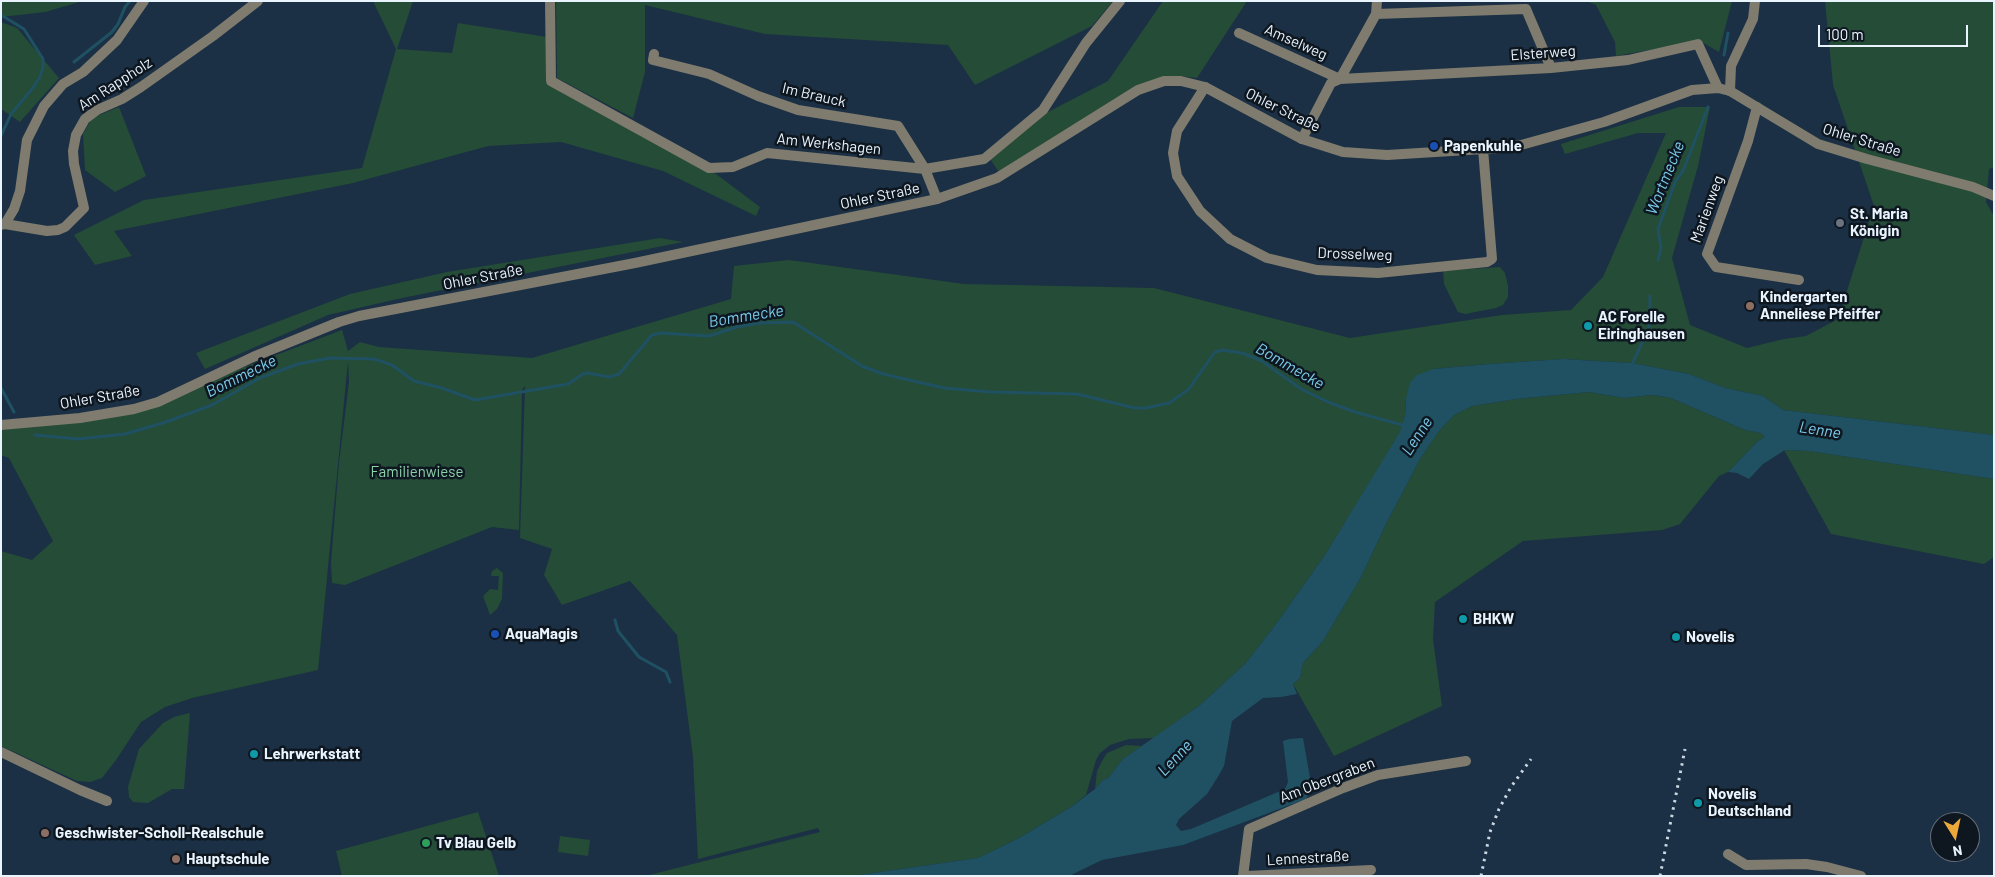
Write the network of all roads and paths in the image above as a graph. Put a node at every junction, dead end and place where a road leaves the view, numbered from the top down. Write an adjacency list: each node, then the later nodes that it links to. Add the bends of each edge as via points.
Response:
1 (144, 1): 21 (street, via 117,40 83,72 63,84 44,106 27,140 20,191 14,209)
2 (258, 1): 21 (street, Am Rappholz, via 142,86 85,119 76,135 74,151 84,208 65,226 46,231)
3 (550, 1): 18 (street, Am Werkshagen, via 551,81 710,168 733,168 767,153)
4 (1120, 1): 18 (street, Am Werkshagen, via 1086,43 1043,110 984,158)
5 (1377, 1): 7 (street, Amselweg)
6 (1755, 1): 14 (street, via 1753,19 1731,66)
7 (1376, 14): 10 (street, via 1526,9); 11 (street, Amselweg)
8 (1239, 34): 11 (street, Amselweg)
9 (654, 54): 18 (street, Im Brauck, via 653,60 709,74 798,110 898,126)
10 (1552, 68): 11 (street, Elsterweg); 13 (street, Elsterweg, via 1628,60 1698,44)
11 (1340, 79): 16 (street, Amselweg, via 1330,83)
12 (1205, 88): 16 (street, Ohler Straße); 17 (street, Drosselweg, via 1177,131 1173,153 1177,176 1200,211 1230,239 1268,258 1317,270 1378,273 1492,259); 20 (street, Ohler Straße, via 1181,81 1164,81 1138,90 996,178)
13 (1718, 88): 14 (street, Ohler Straße); 17 (street, Ohler Straße, via 1692,90 1563,135 1521,145)
14 (1730, 91): 15 (street, Ohler Straße)
15 (1757, 107): 19 (street, Ohler Straße, via 1818,144 1973,187); 22 (street, Marienweg, via 1707,254 1716,267)
16 (1302, 138): 17 (street, Ohler Straße, via 1343,152 1387,155)
17 (1483, 149)
18 (925, 169): 20 (street, Im Brauck)
19 (1994, 196)
20 (937, 199): 23 (street, Ohler Straße, via 359,316 253,357 158,402 80,418)
21 (3, 225)
22 (1799, 280)
23 (5, 424)
24 (1, 752): 26 (street)
25 (1466, 761): 29 (street, Am Obergraben, via 1378,775 1249,828)
26 (107, 801)
27 (1728, 854): 30 (street, via 1746,865 1827,866)
28 (1371, 870): 29 (street, Lennestraße)
29 (1245, 876)
30 (1861, 876)

